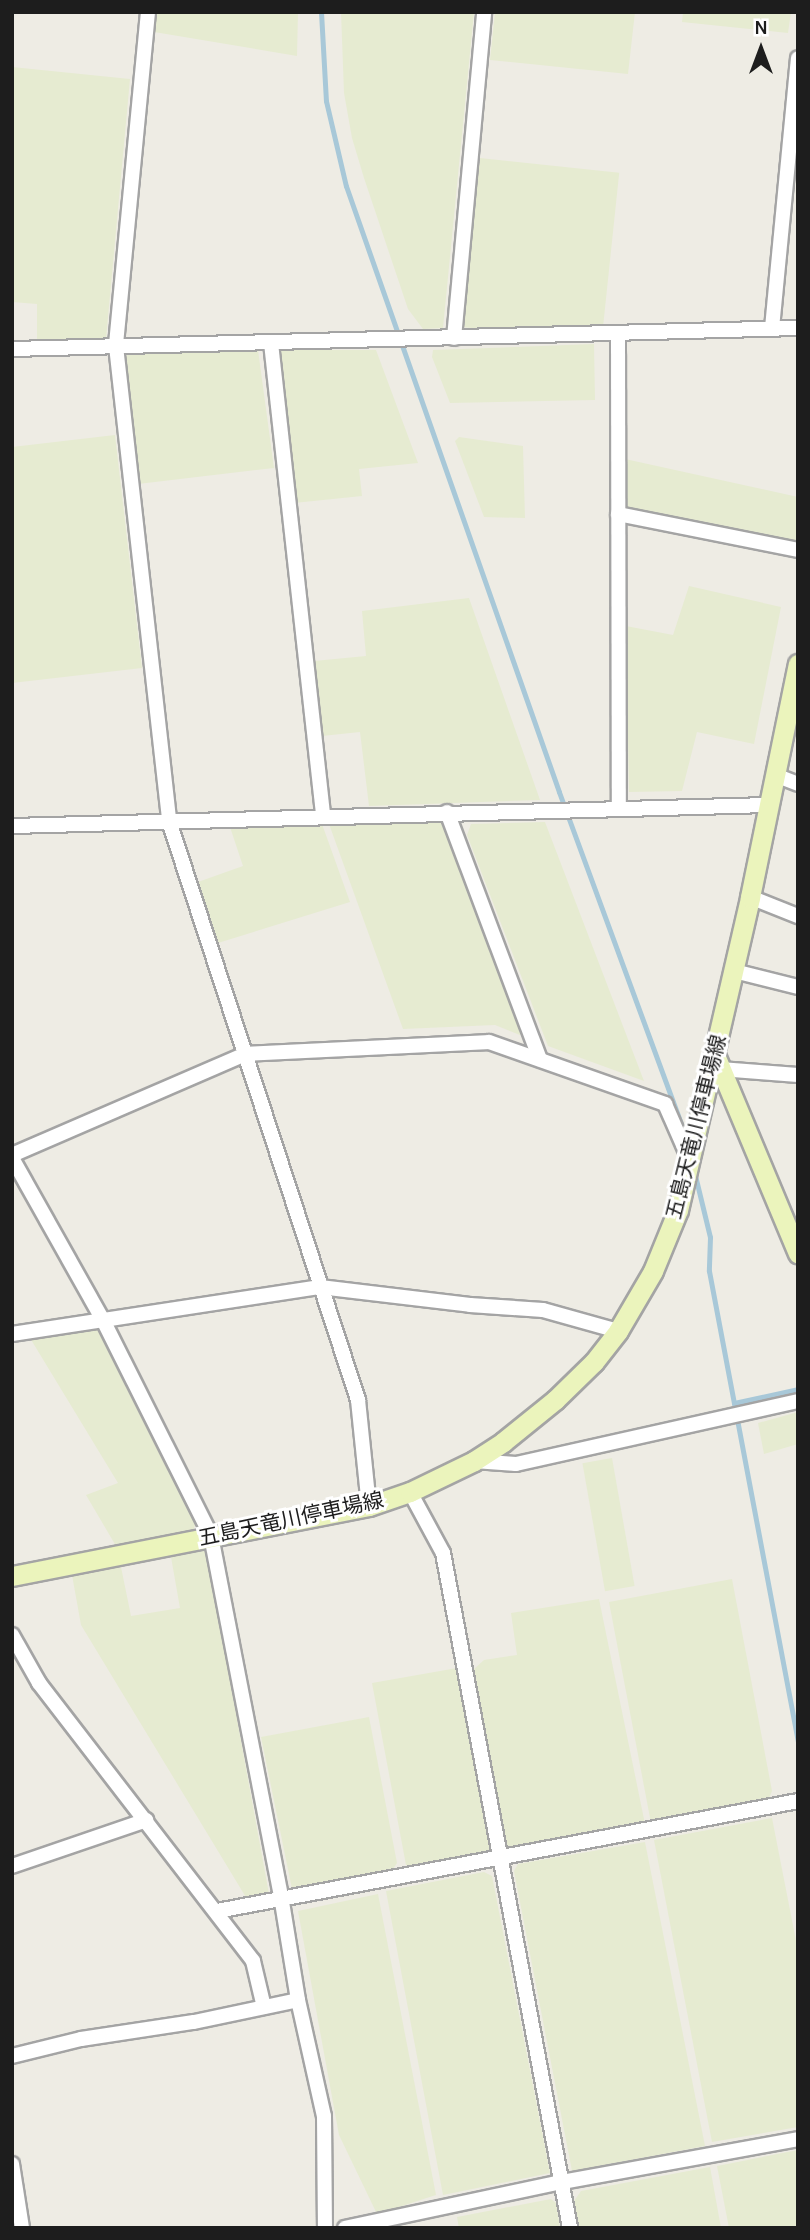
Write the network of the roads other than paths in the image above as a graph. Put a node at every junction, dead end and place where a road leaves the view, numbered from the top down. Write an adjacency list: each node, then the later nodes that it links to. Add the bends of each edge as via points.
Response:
1 (148, 12): 9 (street)
2 (484, 12): 7 (street)
3 (798, 58): 4 (street)
4 (772, 328): 5 (street); 6 (street)
5 (798, 328)
6 (618, 333): 7 (street); 11 (street)
7 (454, 338): 8 (street)
8 (271, 343): 9 (street); 20 (street)
9 (116, 346): 10 (street); 21 (street)
10 (12, 349)
11 (618, 514): 12 (street); 18 (street)
12 (798, 550)
13 (798, 664): 14 (main road, 五島天竜川停車場線)
14 (792, 719): 15 (main road, 五島天竜川停車場線)
15 (775, 775): 16 (street); 17 (main road, 五島天竜川停車場線)
16 (798, 784)
17 (768, 805): 18 (street); 23 (main road, 五島天竜川停車場線)
18 (619, 808): 19 (street)
19 (447, 812): 20 (street); 28 (street)
20 (323, 815): 21 (street)
21 (169, 821): 22 (street); 27 (street)
22 (12, 826)
23 (750, 897): 24 (street); 25 (main road, 五島天竜川停車場線)
24 (798, 915)
25 (734, 971): 26 (street); 29 (main road, 五島天竜川停車場線)
26 (798, 987)
27 (245, 1054): 28 (street, via 489,1042); 32 (street); 34 (street)
28 (540, 1059): 31 (street, via 665,1104)
29 (718, 1062): 30 (street); 31 (main road, 五島天竜川停車場線); 33 (main road)
30 (798, 1075)
31 (692, 1154): 36 (main road, 五島天竜川停車場線, via 678,1210 658,1259)
32 (12, 1156): 35 (street)
33 (797, 1251)
34 (320, 1287): 35 (street); 36 (street, via 543,1310); 41 (street, via 358,1400)
35 (103, 1320): 37 (street); 42 (street)
36 (618, 1331): 39 (main road, 五島天竜川停車場線, via 555,1400)
37 (12, 1334)
38 (798, 1401): 39 (street, via 516,1464)
39 (474, 1461): 40 (main road, 五島天竜川停車場線)
40 (410, 1492): 41 (main road, 五島天竜川停車場線); 47 (street, via 443,1553)
41 (369, 1506): 42 (main road, 五島天竜川停車場線)
42 (211, 1536): 43 (main road, 五島天竜川停車場線); 49 (street)
43 (12, 1576)
44 (12, 1635): 46 (street, via 39,1682)
45 (798, 1801): 47 (street)
46 (145, 1820): 48 (street); 50 (street)
47 (501, 1856): 49 (street); 56 (street)
48 (12, 1866)
49 (281, 1896): 50 (street); 51 (street)
50 (217, 1911): 52 (street, via 253,1961)
51 (298, 2000): 52 (street); 58 (street, via 324,2116)
52 (264, 2007): 53 (street, via 80,2039)
53 (12, 2056)
54 (798, 2139): 56 (street)
55 (12, 2164): 57 (street)
56 (562, 2182): 59 (street); 60 (street)
57 (22, 2228)
58 (325, 2228)
59 (345, 2228)
60 (570, 2228)

